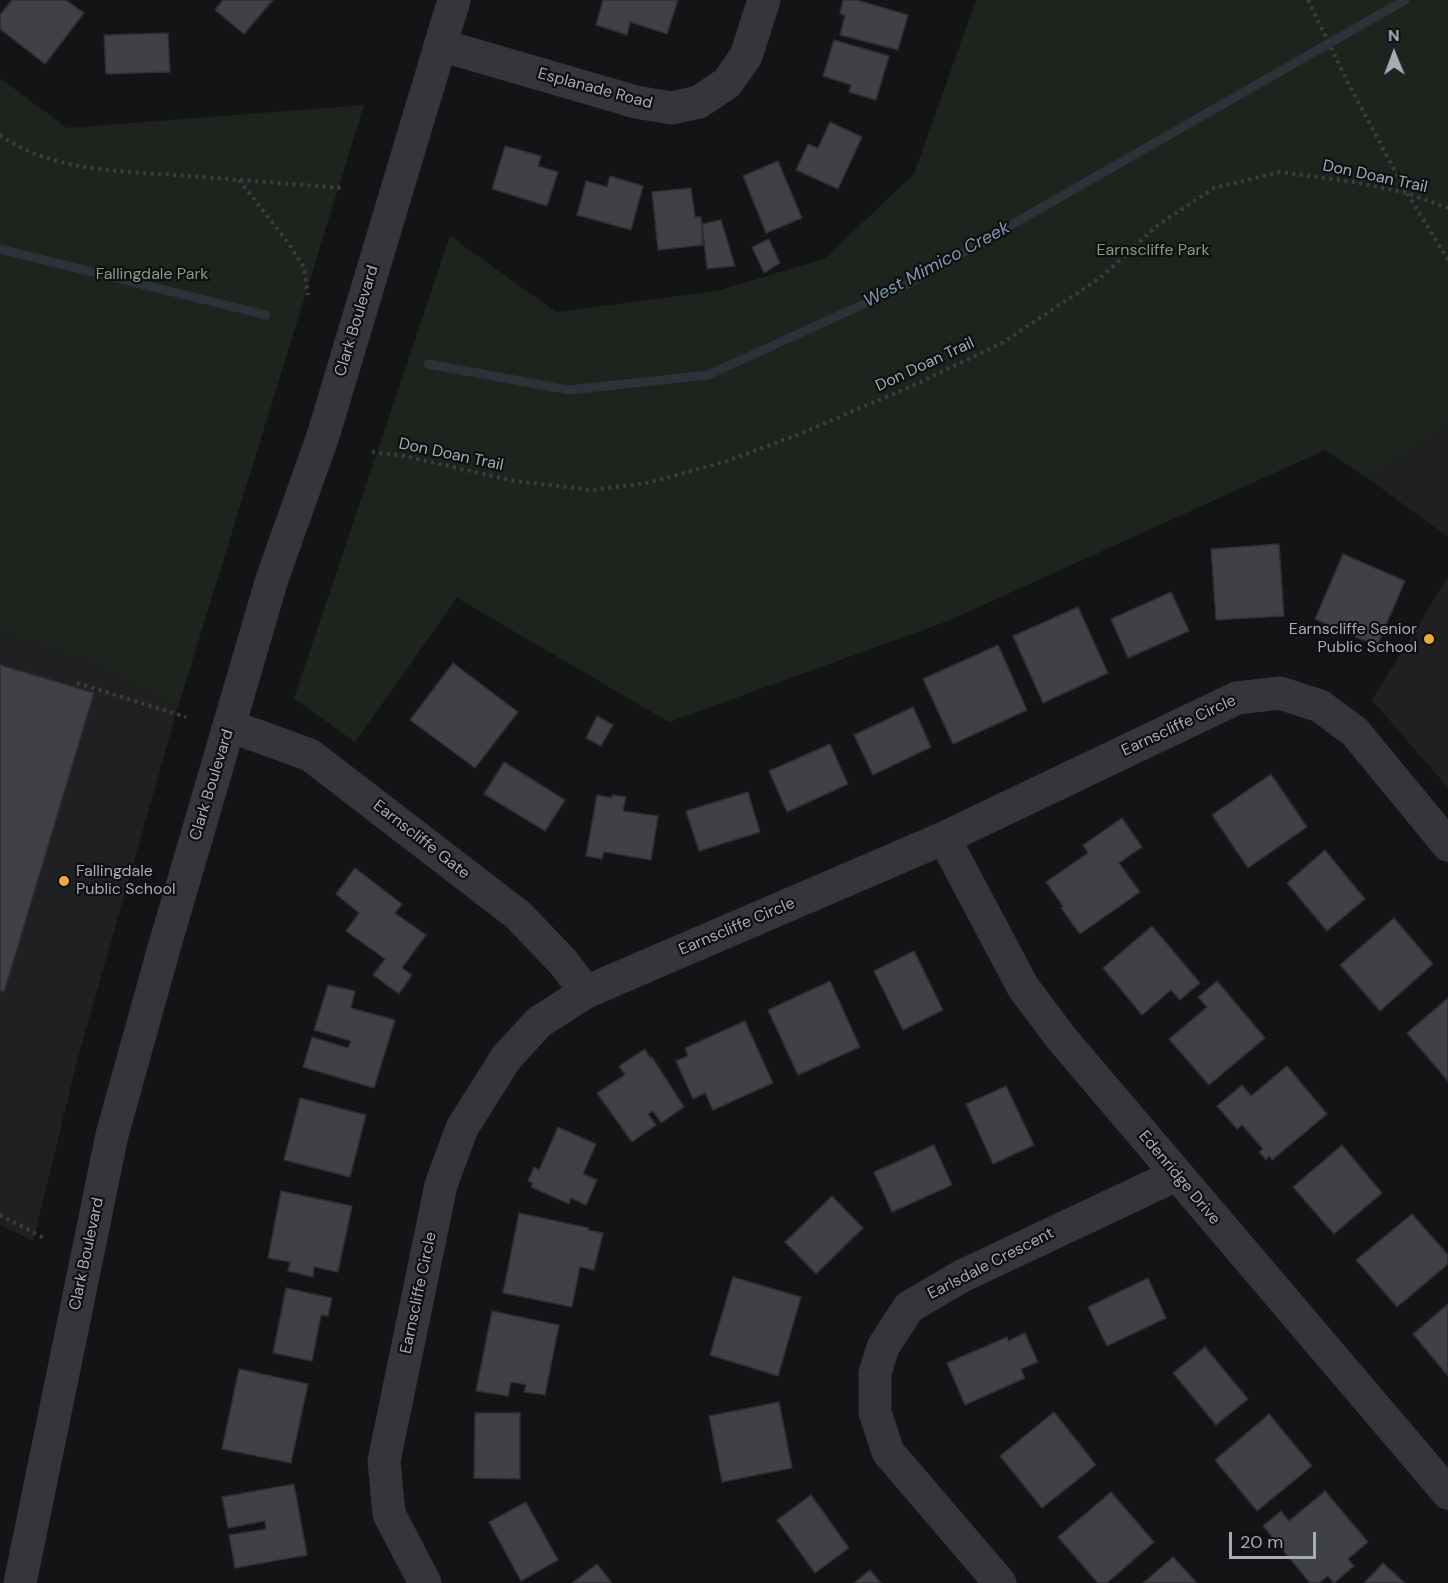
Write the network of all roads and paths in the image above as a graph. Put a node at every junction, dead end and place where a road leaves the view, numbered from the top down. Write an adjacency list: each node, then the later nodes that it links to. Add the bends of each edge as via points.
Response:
1 (454, 0): 4 (street, Clark Boulevard)
2 (764, 0): 4 (street, Esplanade Road, via 746,56 727,83 699,102 671,108 636,102)
3 (1308, 0): 8 (path)
4 (440, 45): 15 (street, Clark Boulevard, via 322,436 272,579)
5 (0, 135): 6 (path, via 17,147 61,162 110,170)
6 (239, 180): 7 (path); 11 (path, via 304,267)
7 (344, 188)
8 (1407, 193): 9 (path, Don Doan Trail); 10 (path); 12 (path, Don Doan Trail, via 1280,172 1215,188 1158,225 1100,278 1002,343 797,435 724,462 647,483 581,489 515,481)
9 (1448, 208)
10 (1448, 260)
11 (308, 295)
12 (372, 452)
13 (77, 683): 14 (path)
14 (186, 717)
15 (230, 726): 18 (street, Earnscliffe Gate, via 310,755 518,915); 23 (street, Clark Boulevard, via 112,1135)
16 (944, 838): 17 (street, Earnscliffe Circle, via 1237,698 1280,693 1320,706 1355,732); 18 (street, Earnscliffe Circle); 19 (street, Edenridge Drive, via 1023,987)
17 (1448, 845)
18 (586, 992): 24 (street, Earnscliffe Circle, via 538,1022 506,1058 462,1128 441,1185 384,1461 389,1514)
19 (1176, 1175): 22 (street, Edenridge Drive); 25 (street, Earlsdale Crescent, via 944,1286 909,1307 883,1347 874,1372 874,1412 888,1452)
20 (0, 1215): 21 (path)
21 (44, 1238)
22 (1448, 1493)
23 (21, 1583)
24 (425, 1583)
25 (1000, 1583)

